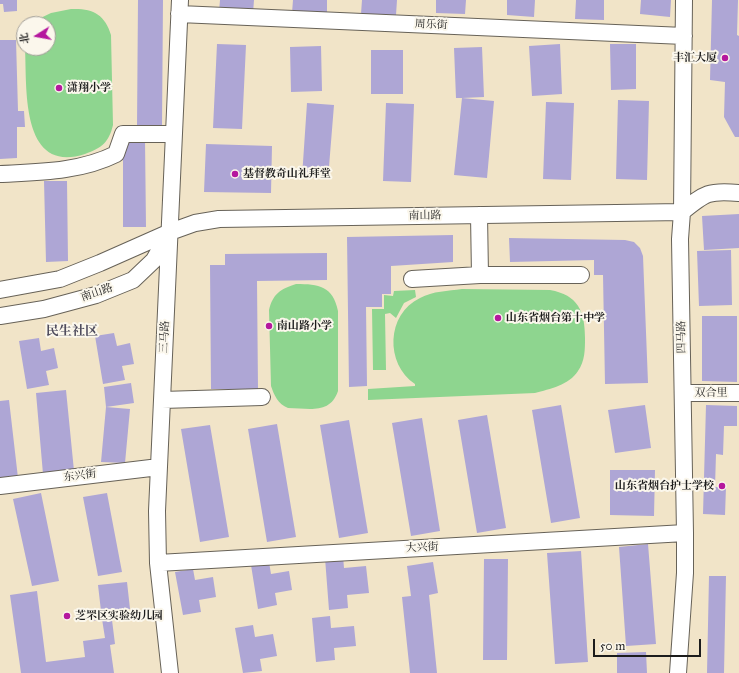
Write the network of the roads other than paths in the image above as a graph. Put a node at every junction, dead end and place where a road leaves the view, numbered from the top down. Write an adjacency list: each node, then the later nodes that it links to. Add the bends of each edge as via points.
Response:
1 (684, 0): 3 (street, 四马路)
2 (179, 7): 3 (street, 周乐街); 4 (street, 三马路)
3 (684, 36): 7 (street, 四马路)
4 (174, 134): 5 (street, via 123,134 116,154 100,162 56,171); 9 (street, 三马路)
5 (0, 174)
6 (739, 192): 7 (street, via 716,191 702,195)
7 (682, 212): 8 (street, 南山路); 15 (street, 四马路, via 680,239)
8 (479, 215): 9 (street, 南山路, via 219,219 195,222); 10 (street)
9 (170, 232): 13 (street, 南山路, via 60,279); 14 (street, 南山路, via 154,260 133,280 96,295 44,309); 18 (street, 三马路)
10 (480, 275): 11 (street); 12 (street)
11 (581, 275)
12 (412, 279)
13 (0, 290)
14 (0, 316)
15 (684, 393): 16 (street, 双合里); 21 (street, 四马路)
16 (739, 393)
17 (262, 397): 18 (street)
18 (162, 400): 19 (street, 三马路)
19 (160, 467): 20 (street, 东兴街); 22 (street, 三马路, via 157,512)
20 (0, 486)
21 (685, 534): 22 (street, 大兴街); 24 (street, 四马路)
22 (158, 564): 23 (street, 三马路)
23 (170, 673)
24 (678, 673)

